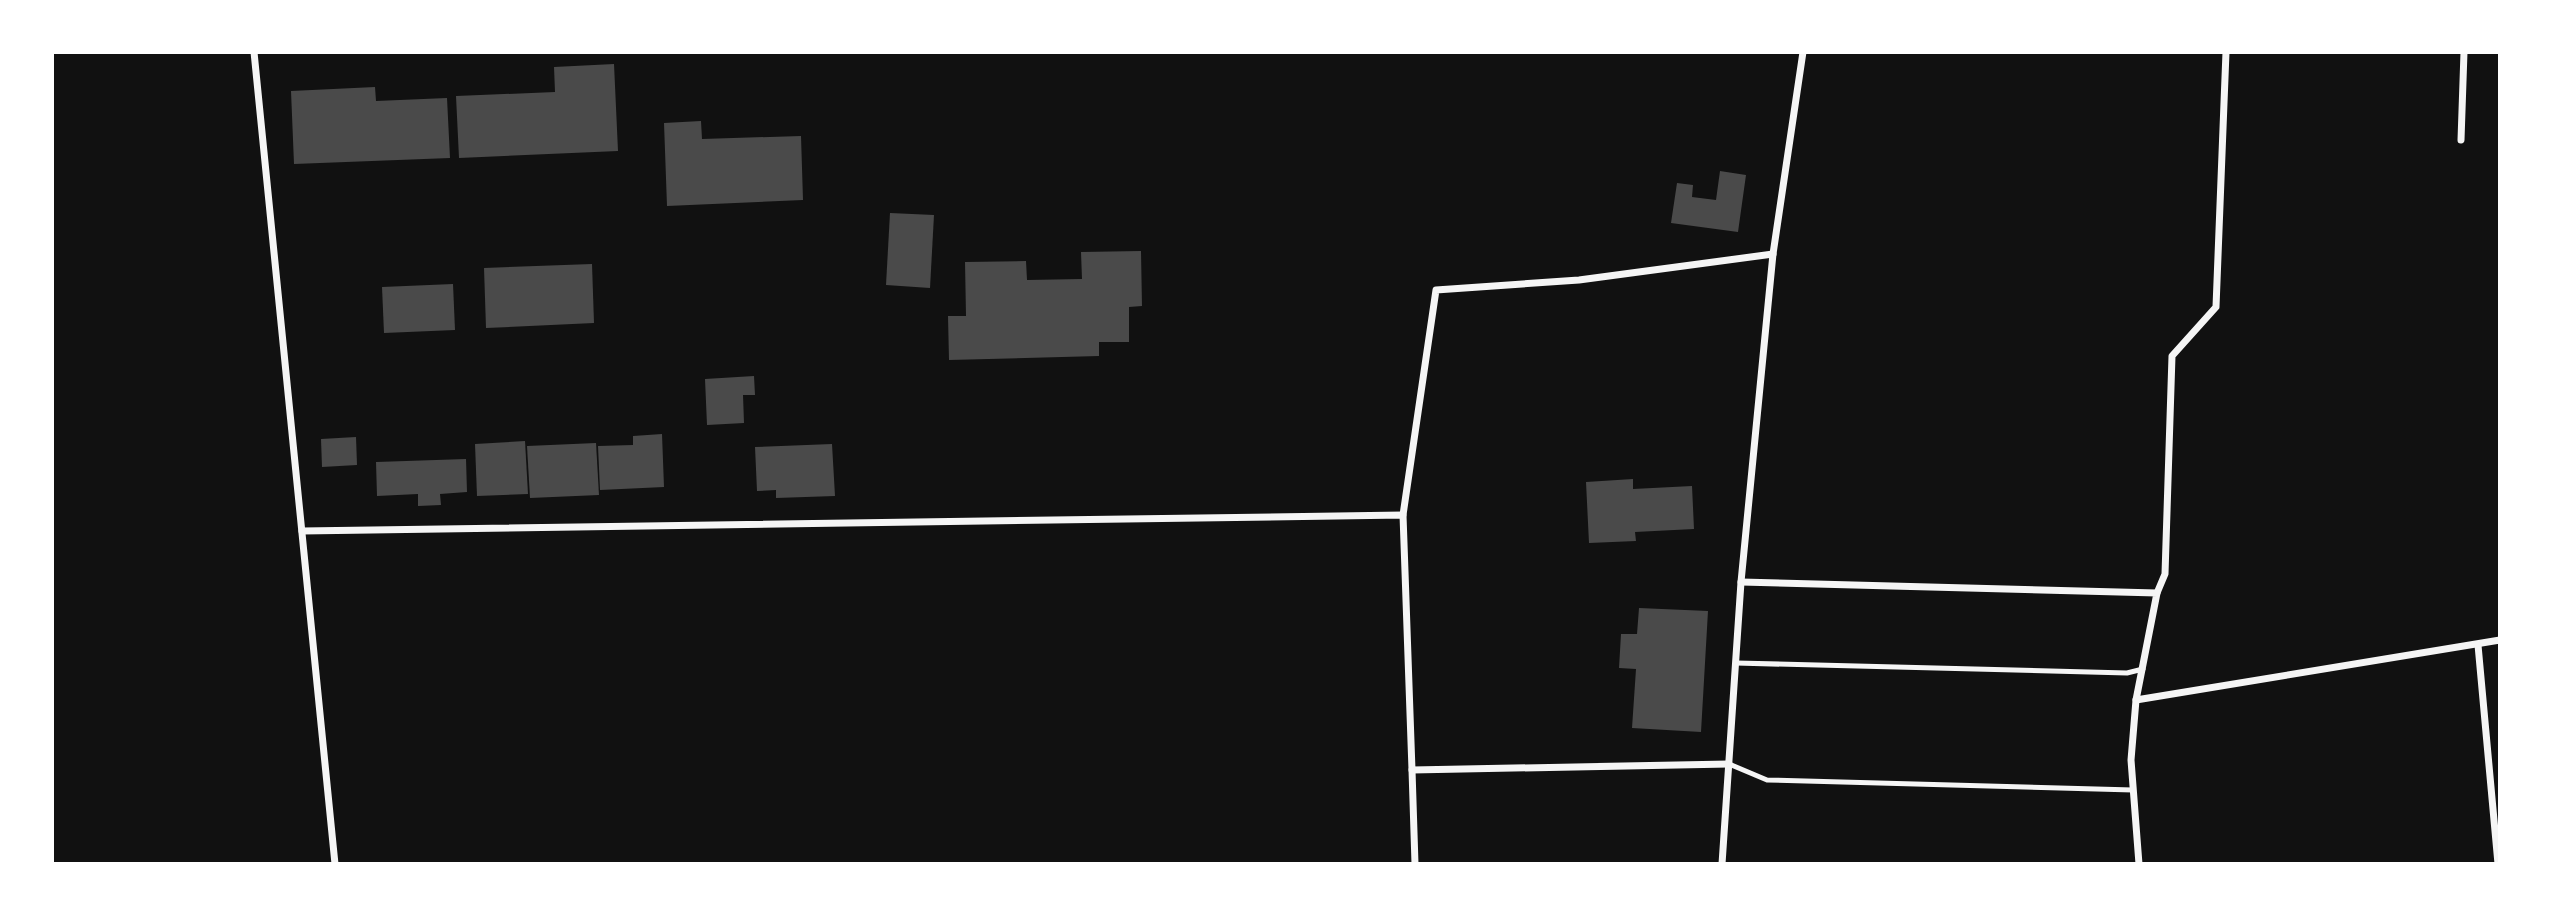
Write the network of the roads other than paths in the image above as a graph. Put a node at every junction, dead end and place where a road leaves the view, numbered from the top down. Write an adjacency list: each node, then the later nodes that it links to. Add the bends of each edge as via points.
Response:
1 (254, 52): 8 (street)
2 (1803, 52): 6 (street)
3 (2226, 52): 10 (street, via 2216,307 2172,356 2165,574)
4 (2464, 52): 5 (street)
5 (2461, 140)
6 (1773, 254): 7 (street, via 1579,280 1436,290); 9 (street)
7 (1403, 515): 8 (street); 17 (street)
8 (302, 530): 19 (street)
9 (1741, 582): 10 (street); 13 (street)
10 (2157, 593): 14 (street)
11 (2500, 640): 12 (street)
12 (2478, 645): 15 (street); 23 (street)
13 (1736, 663): 14 (lane, via 2127,673); 16 (street)
14 (2143, 669): 15 (street)
15 (2136, 700): 18 (street)
16 (1729, 764): 17 (street); 18 (lane, via 1767,780); 21 (street)
17 (1412, 770): 20 (street)
18 (2133, 790): 22 (street)
19 (335, 863)
20 (1415, 863)
21 (1723, 863)
22 (2138, 863)
23 (2498, 863)

